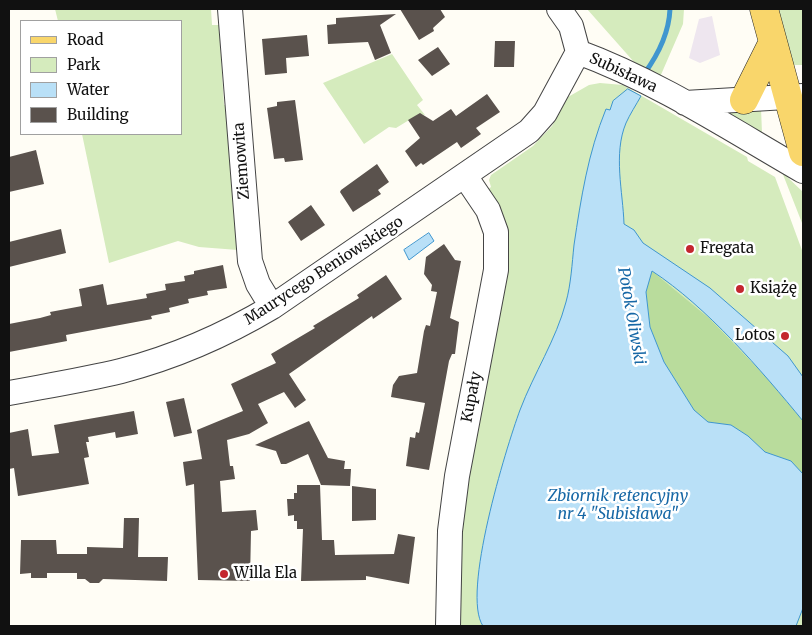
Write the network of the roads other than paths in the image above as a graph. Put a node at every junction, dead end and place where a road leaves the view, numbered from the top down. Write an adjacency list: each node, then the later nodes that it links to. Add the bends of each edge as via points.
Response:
1 (230, 9): 12 (street, Ziemowita, via 250,261 258,284)
2 (559, 9): 5 (street, Subisława, via 571,26)
3 (764, 9): 4 (main road)
4 (773, 42): 6 (main road); 7 (main road)
5 (578, 52): 8 (street, Subisława); 11 (street, Maurycego Beniowskiego, via 545,113 529,130)
6 (795, 96): 7 (street, Subisława); 9 (main road)
7 (744, 100): 8 (street, Subisława)
8 (685, 103): 10 (street, Subisława)
9 (803, 152)
10 (803, 171)
11 (465, 176): 12 (street, Maurycego Beniowskiego); 14 (street, Kupały, via 488,210 496,232 496,270 452,512)
12 (272, 307): 13 (street, Maurycego Beniowskiego, via 236,329 161,358 114,372)
13 (9, 393)
14 (448, 626)

